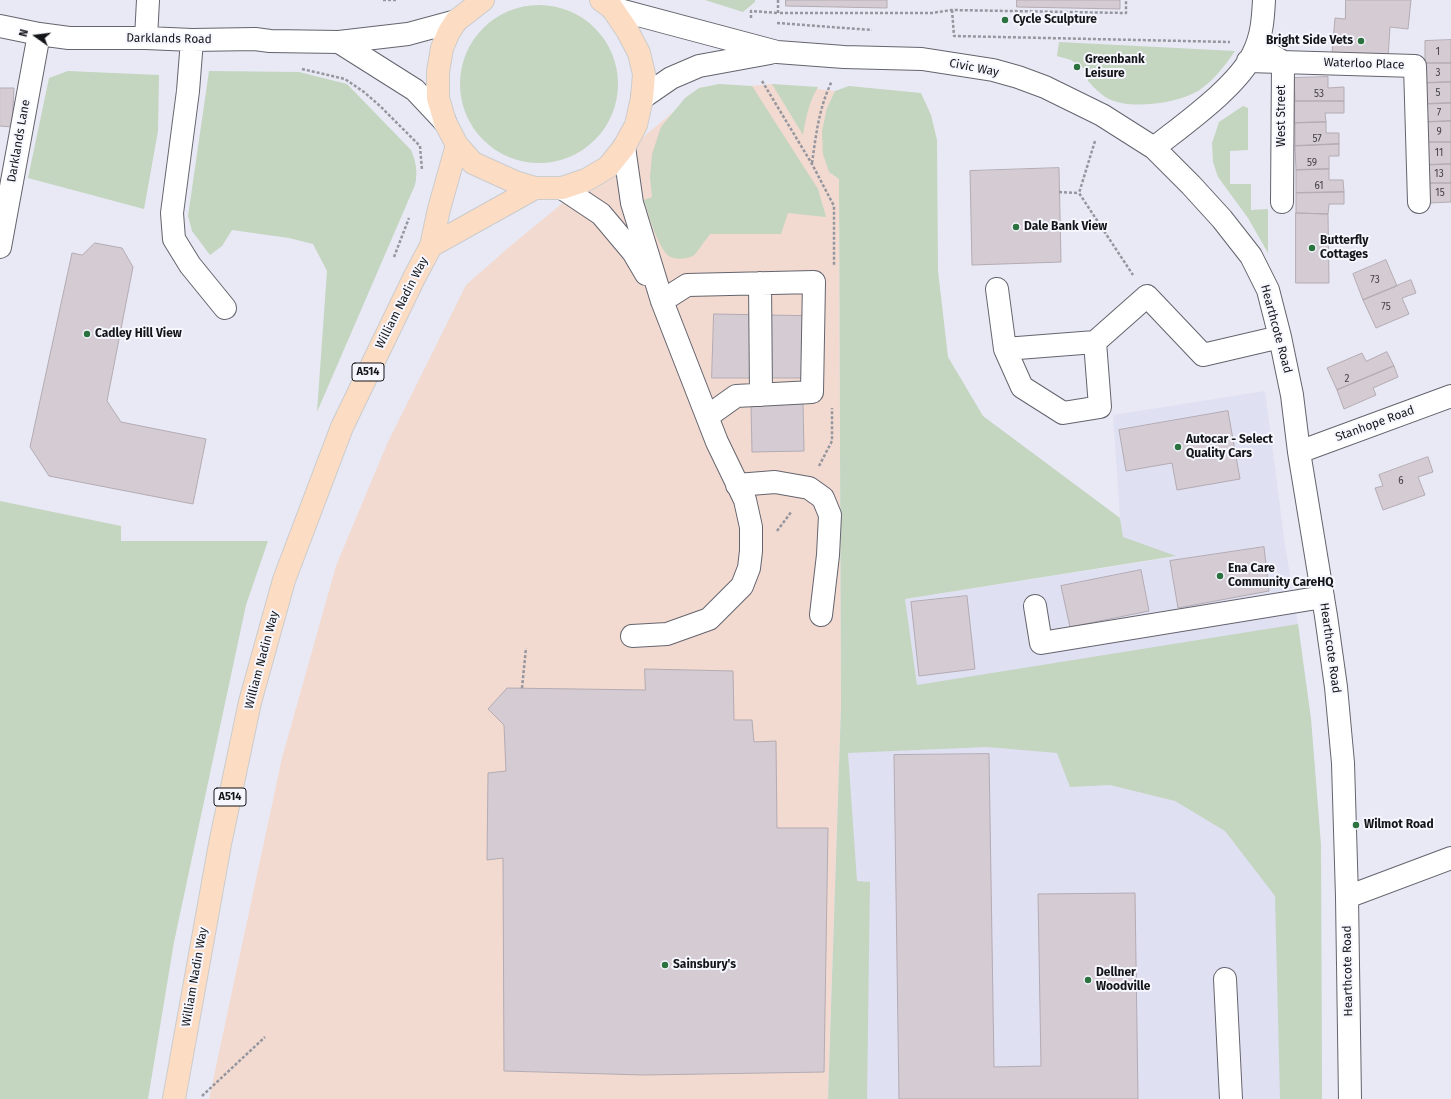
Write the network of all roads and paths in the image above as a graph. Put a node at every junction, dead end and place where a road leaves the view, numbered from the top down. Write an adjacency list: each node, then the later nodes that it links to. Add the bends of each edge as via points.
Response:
1 (148, 0): 18 (street)
2 (382, 0): 3 (path)
3 (398, 0)
4 (778, 0): 10 (path)
5 (1126, 0): 9 (path, via 1126,14)
6 (1264, 0): 22 (street, via 1263,24)
7 (606, 4): 21 (street, Civic Way); 26 (main road, via 627,30 639,53 644,74)
8 (471, 7): 20 (street, Darklands Road, via 408,34); 28 (main road, via 449,32 442,48 438,72 438,98)
9 (952, 10): 10 (path, via 932,13); 17 (path)
10 (778, 13): 11 (path, via 751,11)
11 (751, 18)
12 (774, 23): 14 (path)
13 (0, 26): 15 (street, Darklands Road)
14 (876, 30)
15 (39, 34): 18 (street, Darklands Road, via 69,38); 42 (street, Darklands Lane)
16 (946, 35): 17 (path)
17 (954, 36): 22 (path, via 1229,42)
18 (146, 38): 19 (street, Darklands Road)
19 (192, 40): 20 (street, Darklands Road); 48 (street, via 172,213 174,239 190,265)
20 (339, 42): 28 (street, via 415,90)
21 (777, 52): 23 (street, Civic Way); 26 (street, Civic Way, via 699,66 671,78)
22 (1252, 53): 24 (street, Waterloo Place); 31 (street, via 1225,89)
23 (844, 57): 27 (street, Civic Way, via 922,59 993,70 1045,87); 32 (path, via 825,96)
24 (1283, 62): 38 (street, West Street); 39 (street, Waterloo Place, via 1415,66)
25 (297, 68): 33 (path, via 345,79 364,92 420,146)
26 (642, 98): 30 (main road, via 636,124)
27 (1102, 115): 31 (street, Civic Way); 37 (path)
28 (445, 122): 29 (main road)
29 (457, 145): 34 (main road, via 473,163); 41 (main road, William Nadin Way / A514)
30 (624, 147): 35 (main road, via 608,167 586,180); 47 (street, via 632,202)
31 (1154, 148): 49 (street, Hearthcote Road, via 1222,219 1251,256 1268,290)
32 (812, 164)
33 (422, 176)
34 (535, 188): 35 (main road); 41 (main road, William Nadin Way)
35 (562, 188): 47 (street, via 601,214 633,252)
36 (1059, 192): 37 (path)
37 (1079, 193): 46 (path)
38 (1282, 202)
39 (1419, 202)
40 (411, 215): 43 (path)
41 (431, 246): 70 (main road, William Nadin Way / A514, via 342,427 284,580 250,702 220,844)
42 (0, 247)
43 (393, 260)
44 (760, 283): 47 (street, via 686,285); 52 (street); 52 (street, via 814,282 812,392)
45 (996, 289): 51 (street)
46 (1147, 296): 49 (street, via 1203,355); 50 (street)
47 (662, 301): 54 (street)
48 (225, 308)
49 (1280, 337): 55 (street, Hearthcote Road, via 1292,395)
50 (1095, 342): 51 (street); 51 (street, via 1100,407 1063,413 1022,387)
51 (1004, 349)
52 (761, 395): 54 (street, via 736,396)
53 (1451, 396): 55 (street, Stanhope Road)
54 (708, 416): 56 (street)
55 (1299, 452): 59 (street, Hearthcote Road)
56 (737, 485): 57 (street, via 775,482); 62 (street, via 745,500 751,527 749,568 742,586 710,619 666,634)
57 (809, 488): 58 (path); 61 (street, via 823,498 830,515)
58 (777, 531)
59 (1323, 597): 60 (street, via 1041,643); 66 (street, Hearthcote Road, via 1336,687 1342,755)
60 (1035, 606)
61 (821, 615)
62 (632, 636)
63 (526, 648): 64 (path)
64 (522, 688)
65 (1451, 858): 66 (street)
66 (1347, 897): 73 (street, Hearthcote Road)
67 (1225, 980): 72 (street)
68 (265, 1037): 71 (path)
69 (201, 1091): 71 (path)
70 (174, 1099)
71 (200, 1099)
72 (1231, 1099)
73 (1350, 1099)

